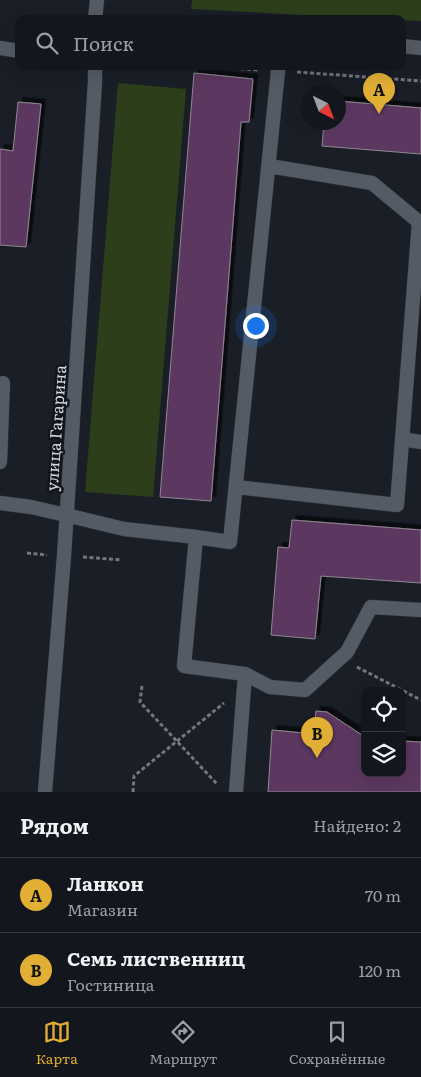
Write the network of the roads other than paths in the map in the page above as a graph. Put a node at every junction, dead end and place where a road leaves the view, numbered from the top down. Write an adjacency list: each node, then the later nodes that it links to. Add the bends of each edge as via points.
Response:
1 (97, 0): 2 (street)
2 (95, 15)
3 (406, 46): 5 (street)
4 (0, 48): 6 (street)
5 (421, 48)
6 (15, 50)
7 (95, 70): 16 (street, улица Гагарина)
8 (278, 70): 9 (street)
9 (269, 166): 11 (street, via 372,183 419,222); 14 (street)
10 (3, 383): 13 (street)
11 (402, 439): 12 (street); 14 (street, via 397,505)
12 (421, 442)
13 (0, 462)
14 (236, 487): 17 (street, via 230,542)
15 (0, 503): 16 (street)
16 (66, 515): 17 (street, via 124,529); 20 (street, улица Гагарина)
17 (196, 537): 19 (street, via 184,666)
18 (421, 610): 19 (street, via 371,607 348,652 305,690)
19 (244, 681): 21 (street)
20 (46, 792)
21 (236, 792)

